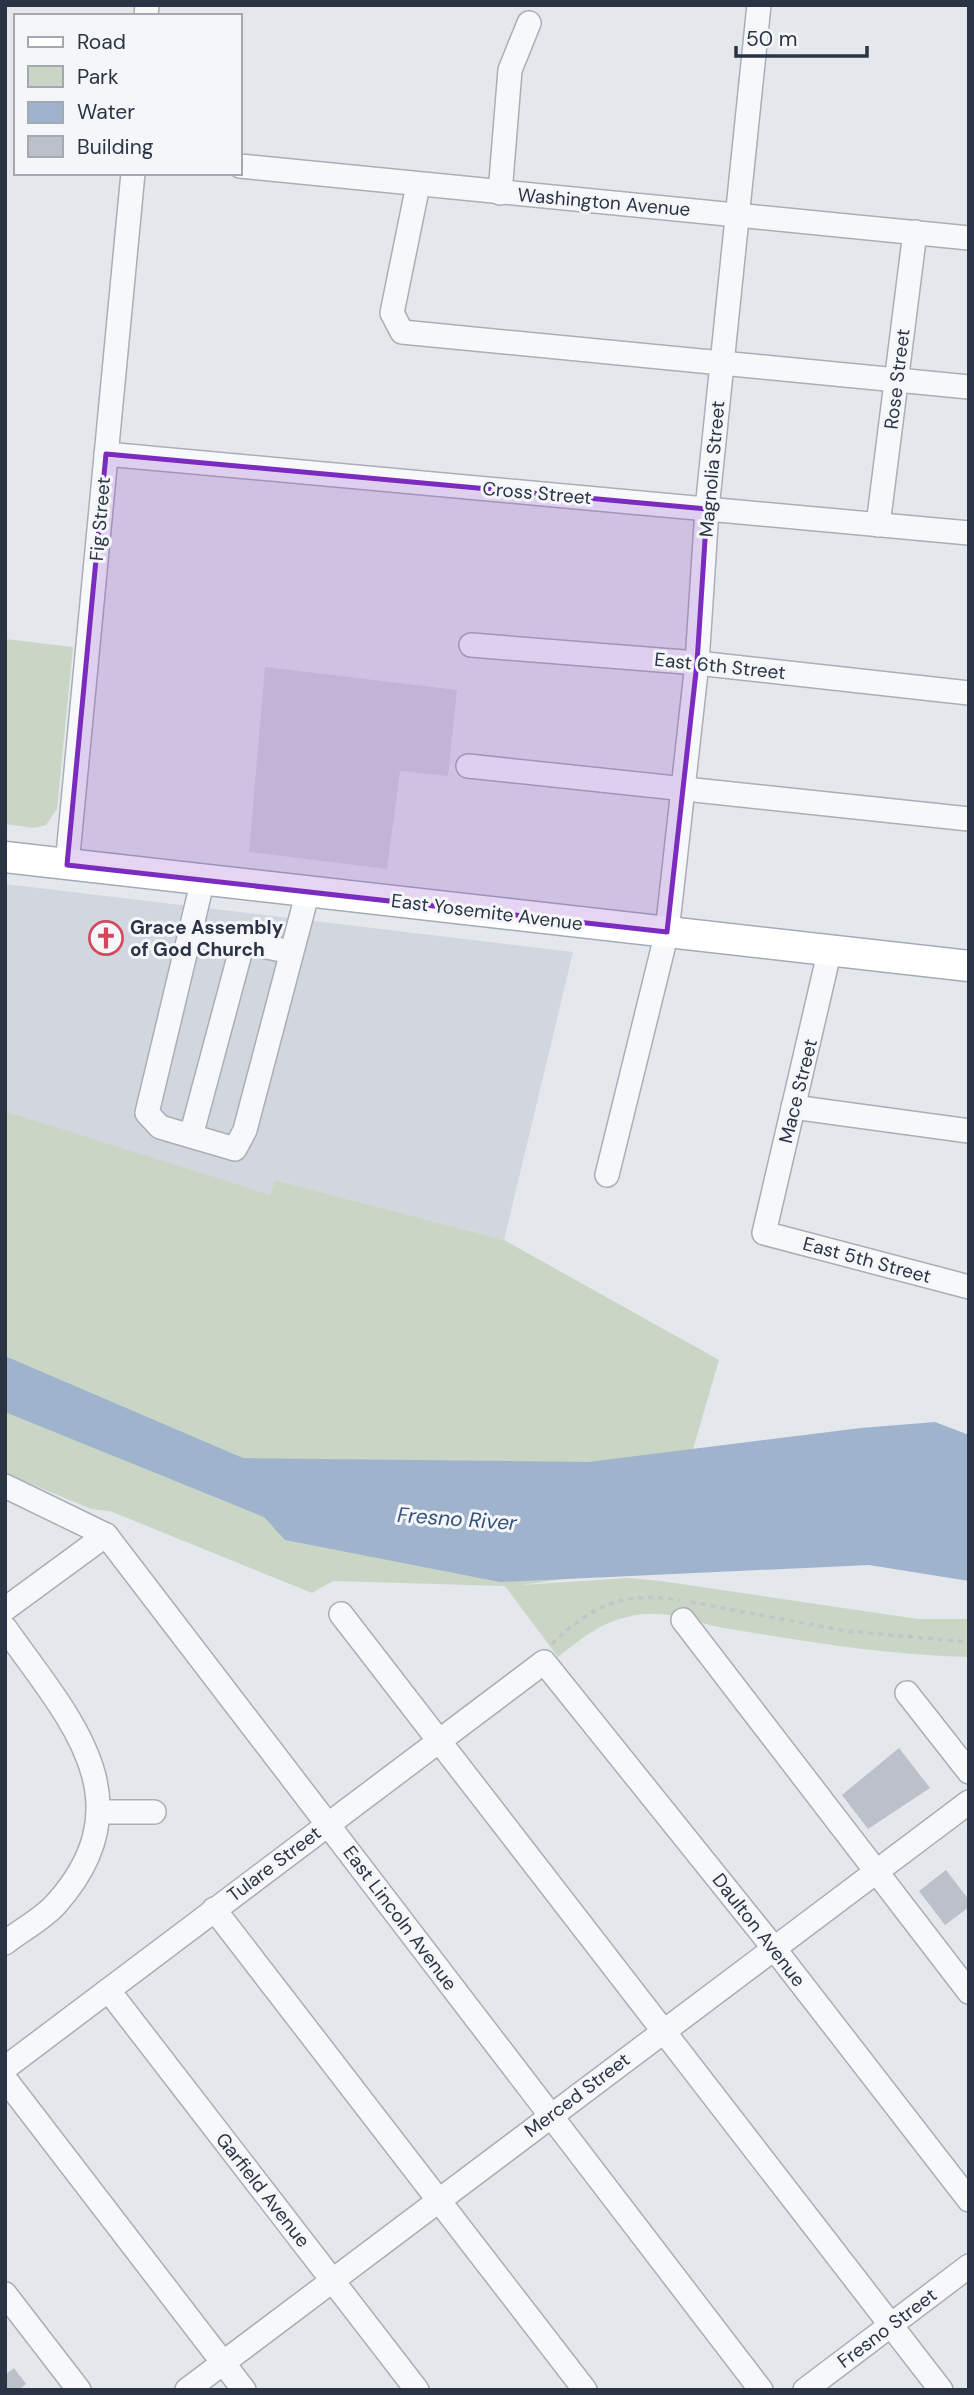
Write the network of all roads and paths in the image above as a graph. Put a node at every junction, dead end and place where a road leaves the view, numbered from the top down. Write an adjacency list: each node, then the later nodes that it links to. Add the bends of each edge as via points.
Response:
1 (759, 5): 7 (street, Magnolia Street)
2 (529, 23): 6 (street, via 510,70)
3 (242, 166): 5 (street, Washington Avenue)
4 (133, 175): 13 (street, Fig Street)
5 (418, 185): 6 (street, Washington Avenue); 10 (street, via 392,313 402,332)
6 (500, 192): 7 (street, Washington Avenue)
7 (737, 214): 8 (street, Washington Avenue); 10 (street, Magnolia Street)
8 (915, 232): 9 (street, Washington Avenue); 11 (street, Rose Street)
9 (969, 238)
10 (722, 365): 11 (street); 14 (street, Magnolia Street)
11 (896, 380): 12 (street); 15 (street, Rose Street)
12 (969, 387)
13 (106, 454): 14 (street, Cross Street); 24 (street, Fig Street)
14 (707, 509): 15 (street, Cross Street); 18 (street, Magnolia Street)
15 (878, 525): 16 (street, Cross Street)
16 (969, 533)
17 (471, 645): 18 (street, East 6th Street)
18 (697, 663): 19 (street, East 6th Street); 21 (street, Magnolia Street)
19 (969, 693)
20 (468, 766): 21 (street)
21 (683, 791): 22 (street); 28 (street, Magnolia Street)
22 (969, 820)
23 (5, 858): 24 (main road, East Yosemite Avenue)
24 (67, 865): 25 (main road, East Yosemite Avenue)
25 (203, 879): 26 (main road, East Yosemite Avenue); 27 (street)
26 (308, 891): 28 (main road, East Yosemite Avenue); 31 (street)
27 (192, 932): 29 (street); 35 (street, via 147,1113 160,1127)
28 (667, 932): 30 (main road, East Yosemite Avenue); 36 (street, Magnolia Street)
29 (243, 942): 31 (street); 35 (street)
30 (830, 949): 32 (main road, East Yosemite Avenue); 33 (street, Mace Street)
31 (292, 953): 35 (street, via 246,1130 235,1149)
32 (969, 966)
33 (793, 1107): 34 (street); 37 (street, Mace Street)
34 (969, 1131)
35 (191, 1136)
36 (607, 1175)
37 (764, 1233): 38 (street, East 5th Street)
38 (969, 1287)
39 (5, 1486): 40 (street, East Lincoln Avenue)
40 (106, 1535): 41 (street); 53 (street, East Lincoln Avenue)
41 (5, 1609)
42 (341, 1614): 48 (street)
43 (684, 1620): 54 (street)
44 (5, 1628): 51 (street, via 79,1732 95,1770)
45 (969, 1642): 46 (path, via 846,1631 660,1597 623,1598 593,1609)
46 (548, 1653): 48 (street, Tulare Street); 57 (street, Daulton Avenue)
47 (907, 1693): 49 (street)
48 (439, 1740): 53 (street, Tulare Street); 60 (street)
49 (969, 1772)
50 (969, 1802): 54 (street, Merced Street)
51 (99, 1812): 52 (street); 56 (street, via 86,1864 55,1905)
52 (153, 1812)
53 (328, 1824): 55 (street, Tulare Street); 63 (street, East Lincoln Avenue)
54 (877, 1872): 57 (street, Merced Street); 59 (street)
55 (214, 1909): 58 (street, Tulare Street); 64 (street)
56 (5, 1942)
57 (773, 1947): 60 (street, Merced Street); 65 (street, Daulton Avenue)
58 (108, 1991): 61 (street, Tulare Street); 67 (street, Garfield Avenue)
59 (969, 1992)
60 (663, 2030): 63 (street, Merced Street); 69 (street)
61 (5, 2068)
62 (5, 2079): 70 (street)
63 (551, 2115): 64 (street, Merced Street); 76 (street, East Lincoln Avenue)
64 (440, 2199): 67 (street, Merced Street); 75 (street)
65 (969, 2200)
66 (969, 2266): 69 (street, Fresno Street)
67 (333, 2280): 70 (street, Merced Street); 74 (street, Garfield Avenue)
68 (5, 2294): 71 (street)
69 (891, 2325): 77 (street, Fresno Street); 78 (street)
70 (223, 2362): 72 (street, Merced Street); 73 (street)
71 (79, 2390)
72 (187, 2390)
73 (244, 2390)
74 (417, 2390)
75 (585, 2390)
76 (761, 2390)
77 (805, 2390)
78 (940, 2390)

